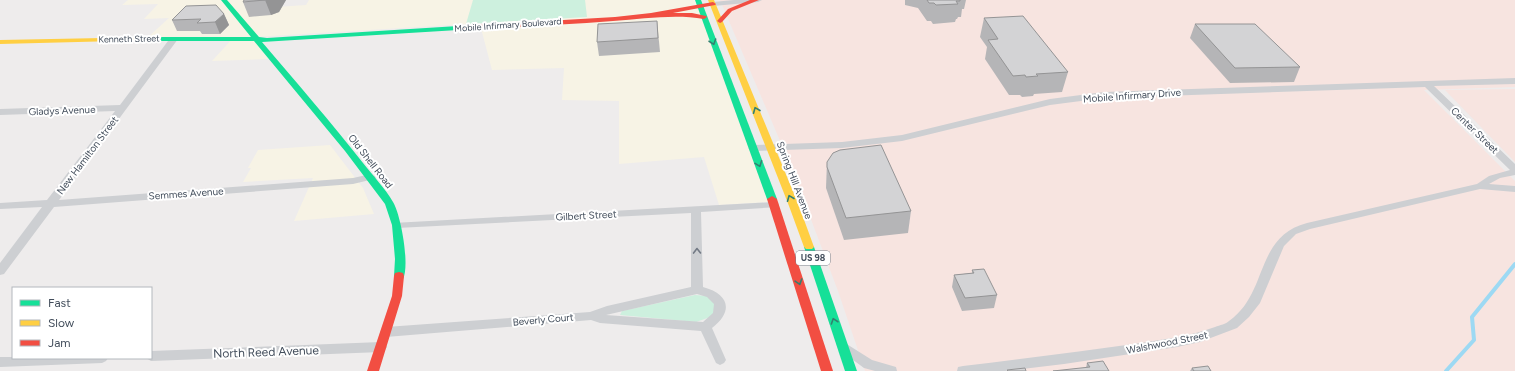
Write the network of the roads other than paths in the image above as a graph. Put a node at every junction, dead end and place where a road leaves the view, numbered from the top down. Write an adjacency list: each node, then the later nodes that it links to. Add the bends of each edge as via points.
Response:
1 (224, 0): 9 (street, Old Shell Road)
2 (756, 0): 3 (street, Mobile Infirmary Boulevard); 7 (street, via 730,10)
3 (712, 2): 4 (street, Mobile Infirmary Boulevard); 7 (street, Spring Hill Avenue / US 98)
4 (699, 3): 5 (street, Mobile Infirmary Boulevard); 6 (street, US 98)
5 (650, 15): 6 (street); 9 (street, Mobile Infirmary Boulevard)
6 (704, 17): 16 (street, US 98, one-way to 16)
7 (720, 21): 15 (street, Spring Hill Avenue / US 98, one-way to 7)
8 (174, 39): 9 (street, Kenneth Street); 10 (street, Kenneth Street); 13 (street, New Hamilton Street)
9 (258, 39): 19 (street, Old Shell Road)
10 (0, 42)
11 (1515, 81): 12 (street, Mobile Infirmary Drive)
12 (1426, 83): 15 (street, Mobile Infirmary Drive, via 1104,95 1050,102 902,138 842,145); 17 (street, Center Street)
13 (123, 108): 14 (street, Gladys Avenue); 22 (street, New Hamilton Street)
14 (0, 112)
15 (770, 146): 16 (street, Mobile Infirmary Drive); 33 (street, Spring Hill Avenue / US 98, one-way to 15)
16 (753, 148): 23 (street, US 98, one-way to 23)
17 (1515, 169)
18 (1515, 172): 20 (street, Walshwood Street, via 1493,177)
19 (371, 177): 22 (street, Semmes Avenue); 26 (street, Old Shell Road, via 389,203)
20 (1480, 186): 21 (street, Walshwood Street); 42 (street, Walshwood Street, via 1307,226 1292,232 1279,244 1254,303 1233,325 1217,331 1177,342)
21 (1515, 189)
22 (50, 204): 24 (street, Semmes Avenue); 27 (street, New Hamilton Street)
23 (774, 205): 25 (street, Gilbert Street); 39 (street, US 98, one-way to 39)
24 (0, 206)
25 (696, 209): 26 (street, Gilbert Street); 28 (street, one-way to 25)
26 (397, 225): 31 (street, Old Shell Road, via 400,259 397,296)
27 (0, 271)
28 (698, 290): 29 (street, Beverly Court); 30 (street, via 713,294 718,299 720,307 716,318)
29 (590, 316): 30 (street, via 600,319); 31 (street, Beverly Court)
30 (705, 327): 36 (street)
31 (386, 332): 32 (street, Old Shell Road)
32 (381, 347): 34 (street, North Reed Avenue); 38 (street, Old Shell Road)
33 (843, 347): 40 (street, Spring Hill Avenue / US 98); 41 (street, via 868,364)
34 (152, 356)
35 (76, 359): 37 (street)
36 (720, 360)
37 (0, 362)
38 (373, 371)
39 (827, 371)
40 (851, 371)
41 (891, 371)
42 (963, 371)

